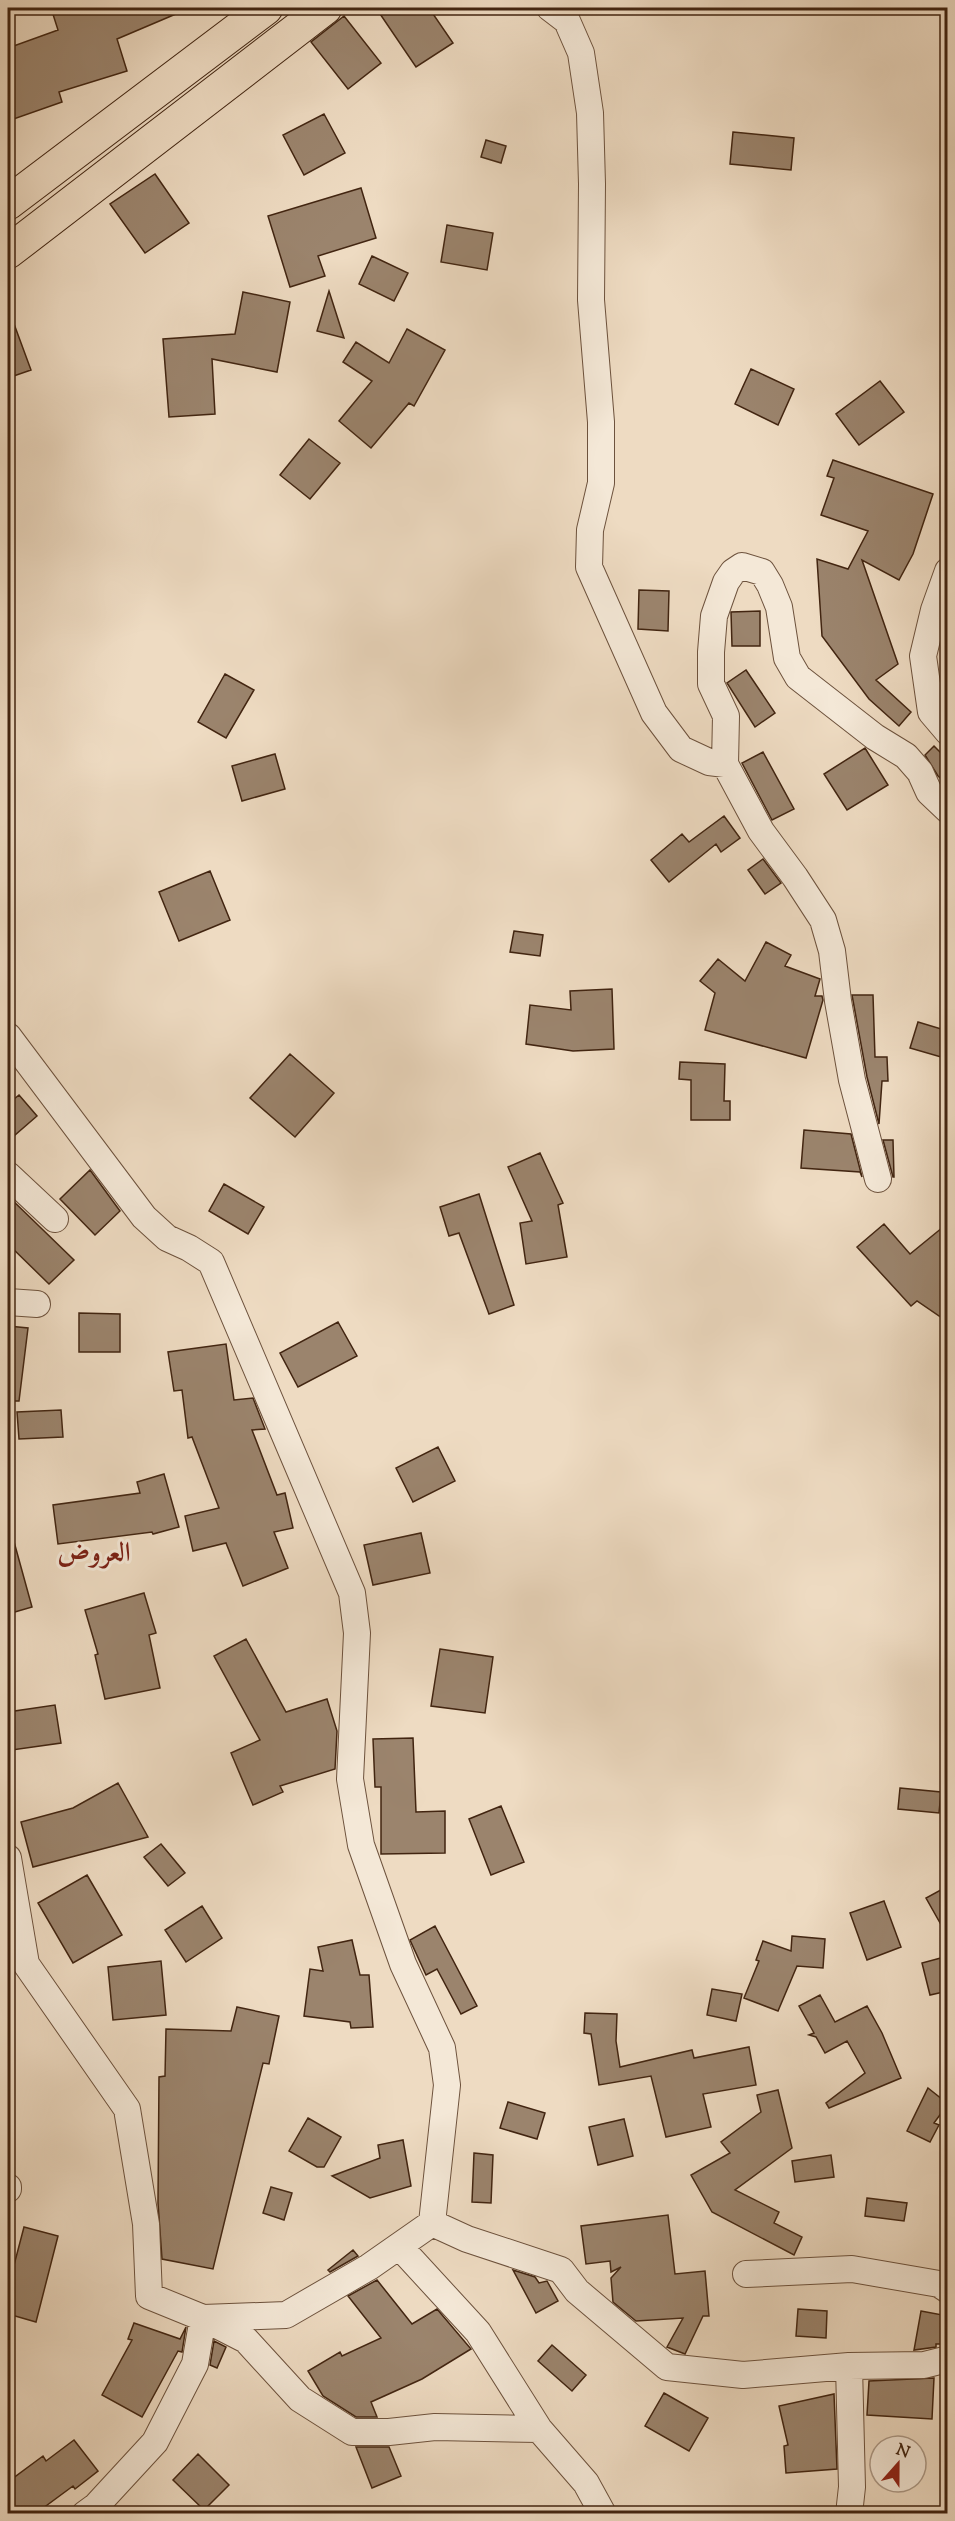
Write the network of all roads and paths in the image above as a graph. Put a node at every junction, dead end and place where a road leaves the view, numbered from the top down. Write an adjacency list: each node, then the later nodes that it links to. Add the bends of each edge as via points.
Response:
1 (266, 8): 4 (main road)
2 (325, 8): 5 (main road)
3 (550, 8): 8 (street, via 567,21 581,53 590,112 591,300 602,432 601,483 591,530 589,567 654,713 681,749 709,762)
4 (8, 203)
5 (8, 252)
6 (948, 571): 7 (street, via 923,656 932,712)
7 (948, 732)
8 (725, 764): 9 (street, via 726,716 711,684 714,616 726,582 742,566 762,572 770,585 779,607 787,657 798,677 906,756 920,772 929,792); 12 (street, via 761,831 823,920 832,951 852,1080)
9 (948, 810)
10 (8, 1036): 18 (street, via 144,1217 167,1238 211,1262 352,1593 357,1633 350,1779 361,1845 403,1964 442,2048 447,2085)
11 (8, 1175): 13 (street)
12 (878, 1179)
13 (55, 1219)
14 (8, 1302): 15 (street)
15 (37, 1304)
16 (8, 1858): 17 (street)
17 (17, 1966): 22 (street, via 127,2109 146,2224 149,2296)
18 (432, 2223): 19 (street); 24 (street, via 467,2239 561,2270 577,2291 667,2367 744,2374)
19 (399, 2246): 22 (street, via 285,2316); 25 (street, via 478,2332)
20 (746, 2274): 21 (street, via 852,2269 939,2284)
21 (948, 2290)
22 (203, 2318): 25 (street, via 246,2340 300,2399 352,2432 435,2427); 26 (street, via 195,2364 155,2442)
23 (948, 2359): 24 (street, via 924,2365)
24 (849, 2366): 28 (street)
25 (538, 2429): 27 (street, via 586,2483)
26 (85, 2514)
27 (603, 2514)
28 (849, 2514)

